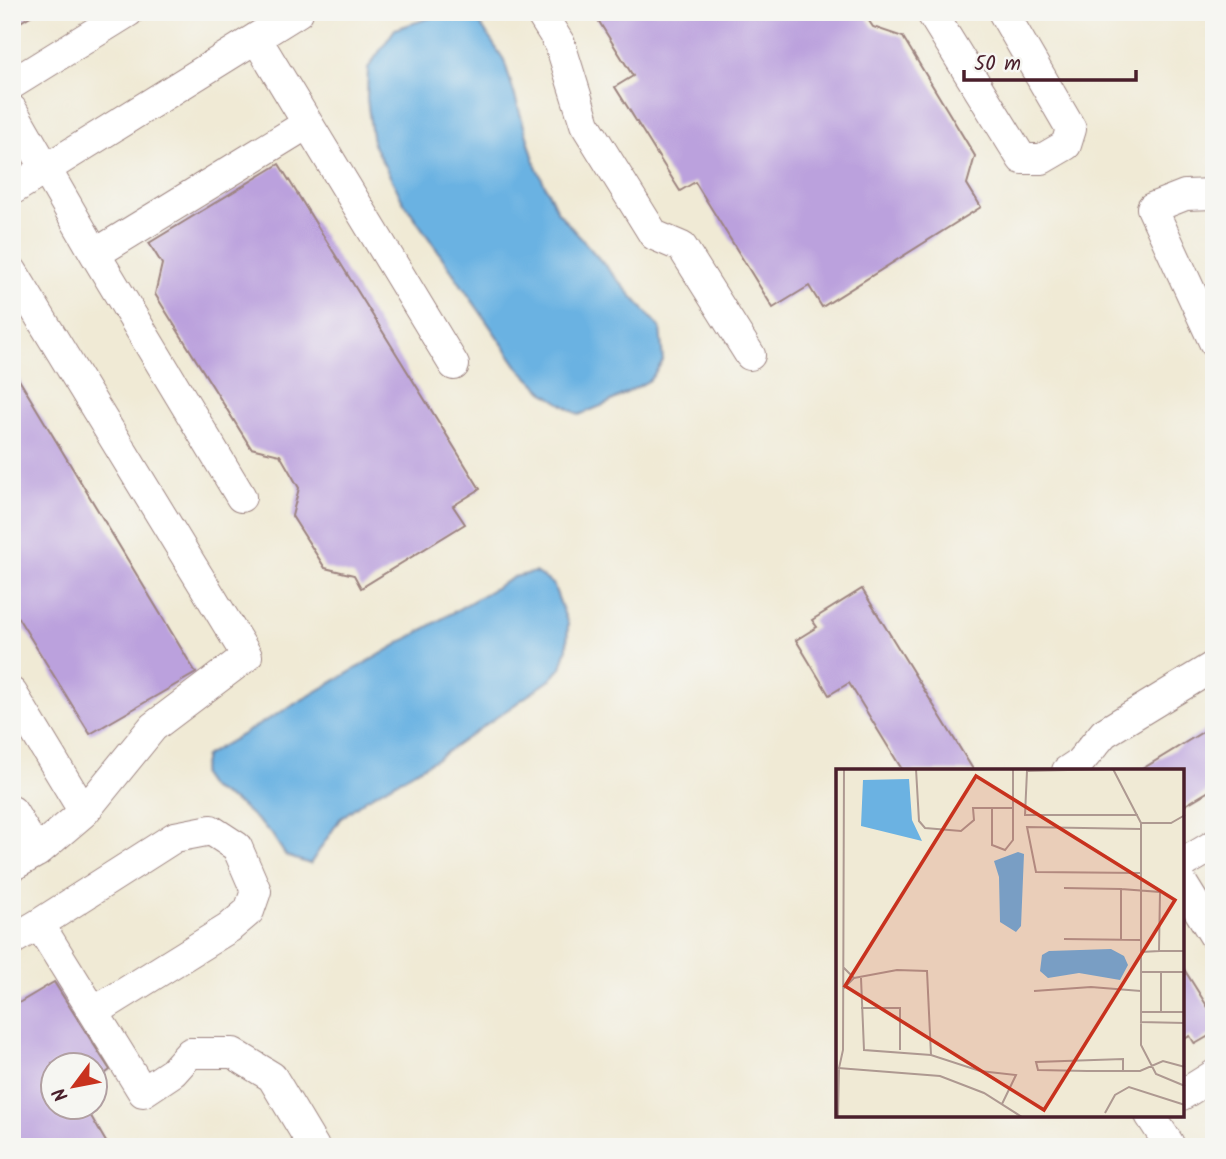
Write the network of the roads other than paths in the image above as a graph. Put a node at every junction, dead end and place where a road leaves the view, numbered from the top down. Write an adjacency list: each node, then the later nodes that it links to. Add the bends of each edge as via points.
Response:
1 (128, 12): 7 (street)
2 (298, 12): 6 (street)
3 (540, 12): 16 (street, via 560,44 585,124 654,235 682,247)
4 (931, 12): 5 (street, via 1022,159 1042,159 1066,145 1071,129)
5 (1003, 12)
6 (256, 38): 9 (street); 10 (street)
7 (12, 84)
8 (12, 110): 10 (street)
9 (307, 124): 13 (street); 17 (street)
10 (47, 168): 11 (street); 13 (street)
11 (12, 190)
12 (1214, 194): 15 (street, via 1185,195 1152,208)
13 (95, 254): 18 (street)
14 (12, 271): 23 (street, via 247,656 153,727)
15 (1214, 342)
16 (750, 355)
17 (454, 365)
18 (241, 497)
19 (1214, 666): 21 (street, via 1104,733)
20 (12, 694): 23 (street)
21 (1070, 769)
22 (12, 811): 25 (street)
23 (84, 812): 25 (street)
24 (1214, 845): 26 (street)
25 (25, 859)
26 (1184, 863)
27 (1184, 886): 29 (street)
28 (39, 923): 30 (street); 31 (street); 31 (street, via 175,836 211,830 237,847 256,891 249,911)
29 (1214, 935)
30 (12, 940)
31 (94, 1012): 36 (street, via 143,1092 173,1072 190,1053 233,1053 272,1077)
32 (1214, 1074): 33 (street)
33 (1184, 1094)
34 (1151, 1117): 35 (street)
35 (1173, 1146)
36 (314, 1147)

